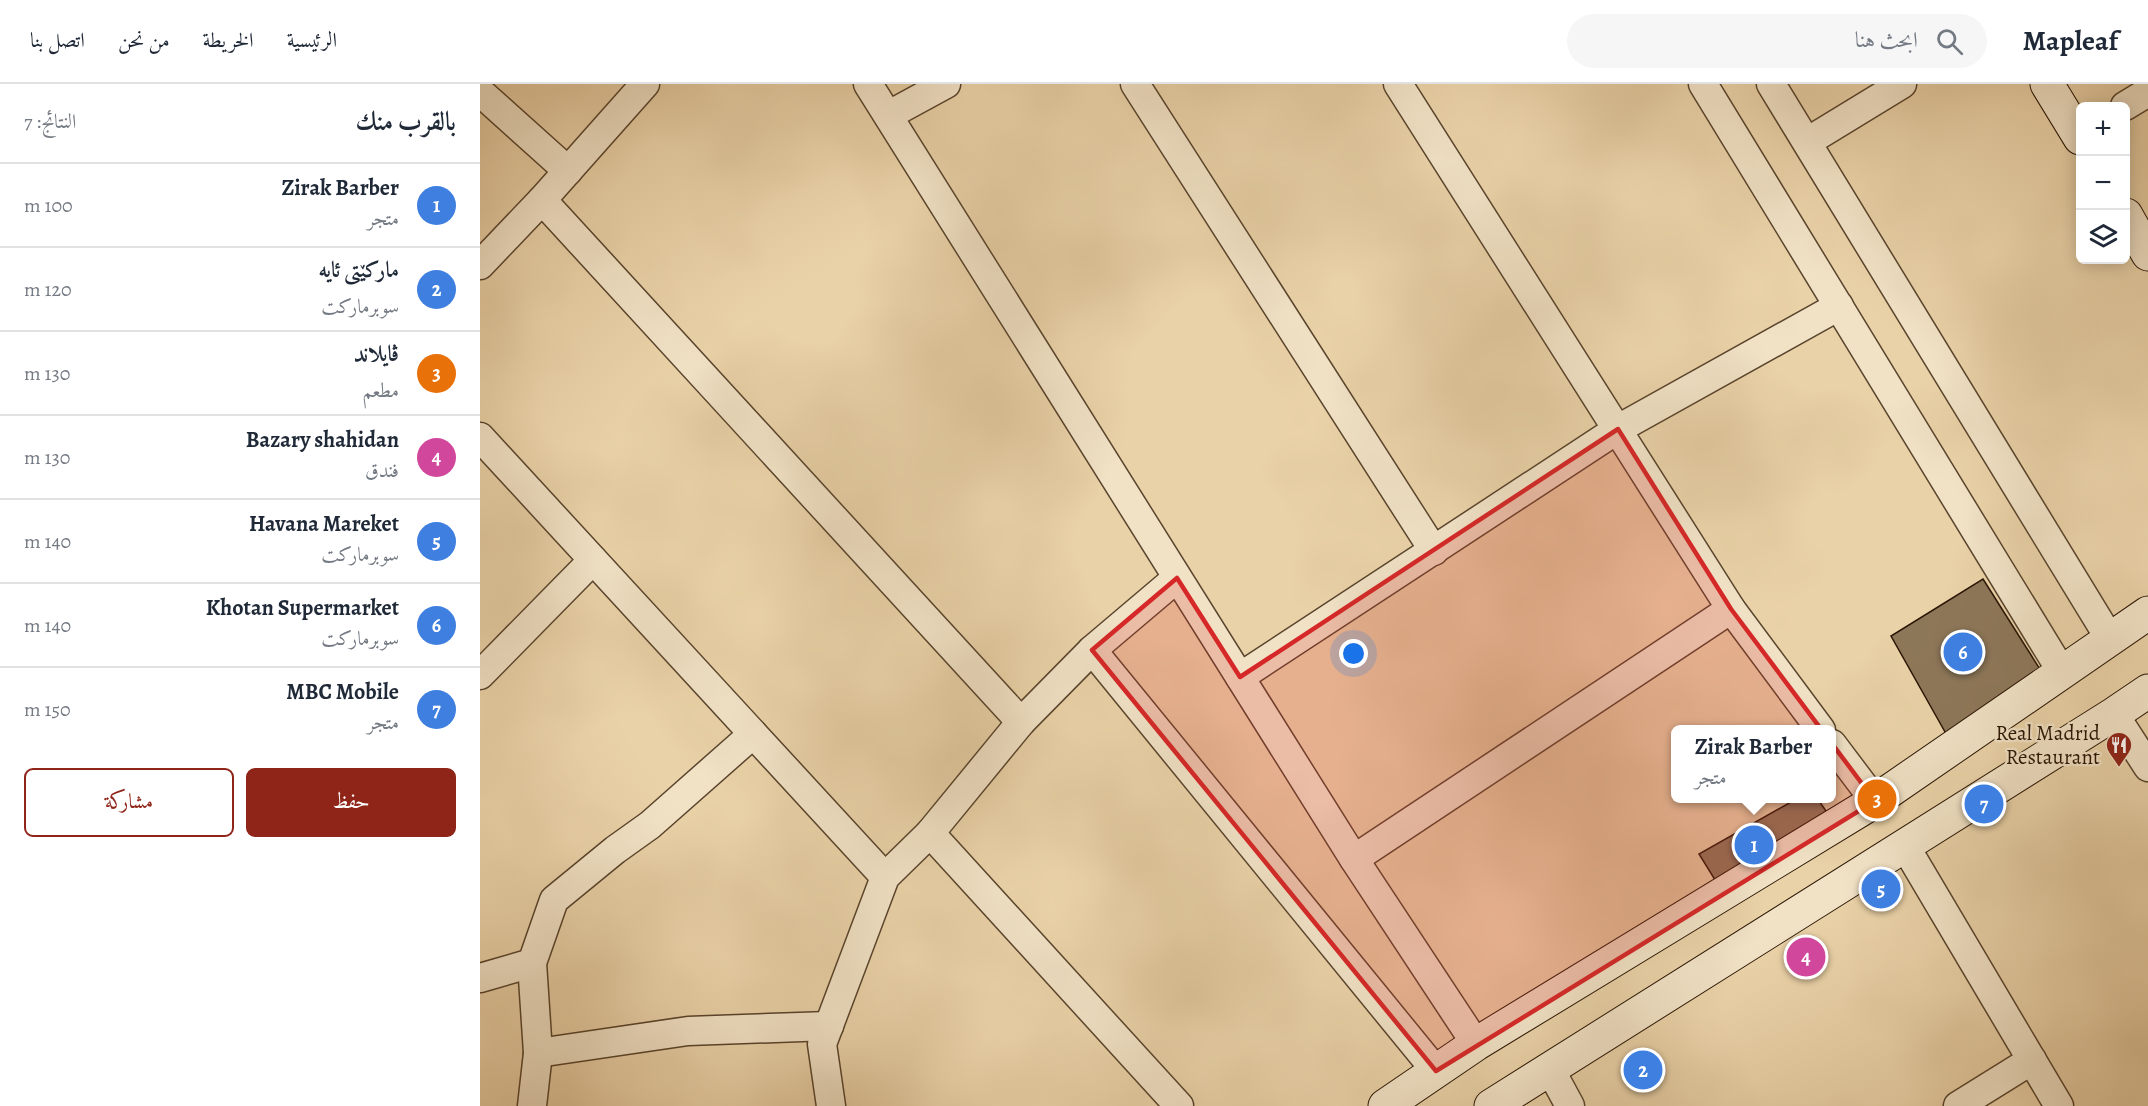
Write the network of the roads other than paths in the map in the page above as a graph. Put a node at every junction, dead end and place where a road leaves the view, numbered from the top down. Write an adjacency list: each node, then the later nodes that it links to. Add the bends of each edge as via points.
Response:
1 (868, 84): 13 (street)
2 (946, 84): 13 (street)
3 (1135, 84): 24 (street)
4 (1398, 84): 22 (street)
5 (1703, 84): 21 (street)
6 (1771, 84): 15 (street)
7 (1902, 84): 15 (street)
8 (2047, 84): 14 (main road)
9 (634, 88): 16 (street)
10 (480, 92): 16 (street)
11 (2148, 92): 12 (street)
12 (2130, 103)
13 (889, 116): 26 (street)
14 (2076, 130)
15 (1807, 142): 29 (street)
16 (568, 171): 17 (street)
17 (542, 200): 20 (street); 36 (street)
18 (2130, 222): 19 (main road)
19 (2148, 254)
20 (480, 265)
21 (1839, 306): 22 (street); 31 (street)
22 (1618, 429): 24 (street); 27 (street)
23 (480, 437): 25 (street)
24 (1434, 551): 33 (street)
25 (593, 560): 32 (street); 38 (street)
26 (1177, 578): 30 (street); 33 (street)
27 (1731, 609): 37 (street); 44 (street)
28 (2148, 613): 29 (main road)
29 (2110, 639): 31 (main road)
30 (1092, 650): 36 (street); 53 (street)
31 (2062, 672): 41 (main road)
32 (480, 675)
33 (1240, 676): 44 (street)
34 (2148, 691): 35 (main road)
35 (2114, 714): 40 (street); 43 (main road)
36 (1021, 722): 42 (street)
37 (1818, 725)
38 (753, 734): 45 (street); 46 (street, via 650,825 554,900)
39 (1836, 749): 41 (street)
40 (2148, 767)
41 (1875, 801): 49 (main road)
42 (930, 833): 45 (street); 56 (street)
43 (1905, 846): 51 (street); 52 (main road)
44 (1354, 859): 49 (street)
45 (885, 877): 48 (street)
46 (532, 963): 47 (street); 50 (street)
47 (480, 978)
48 (829, 1026): 50 (street, via 688,1031); 55 (street, via 822,1044)
49 (1476, 1044): 53 (main road)
50 (538, 1053): 54 (street)
51 (2032, 1060): 60 (street); 61 (street)
52 (1550, 1069): 58 (main road); 59 (street)
53 (1436, 1071): 57 (main road)
54 (532, 1106)
55 (831, 1106)
56 (1179, 1106)
57 (1385, 1106)
58 (1491, 1106)
59 (1570, 1106)
60 (1958, 1106)
61 (2059, 1106)

